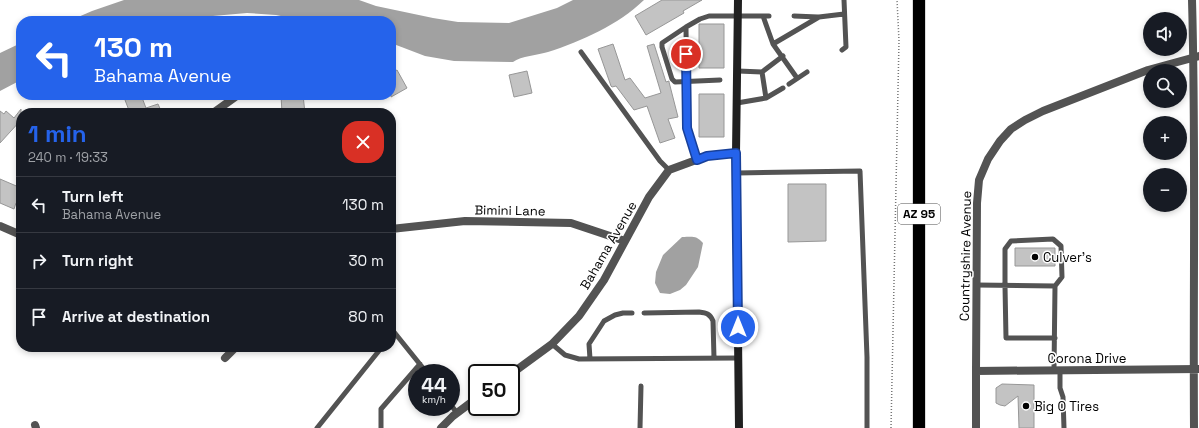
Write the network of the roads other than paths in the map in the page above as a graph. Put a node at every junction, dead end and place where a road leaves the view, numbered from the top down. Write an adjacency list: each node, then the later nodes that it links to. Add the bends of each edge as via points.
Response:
1 (738, 0): 6 (main road)
2 (844, 0): 5 (lane)
3 (919, 0): 66 (highway, AZ 95)
4 (1192, 0): 16 (street)
5 (844, 14): 10 (lane); 13 (lane, via 846,47)
6 (738, 15): 7 (lane); 11 (lane, via 709,16); 17 (main road)
7 (763, 16): 8 (lane); 12 (lane)
8 (770, 16)
9 (794, 16): 10 (lane)
10 (819, 17): 12 (lane)
11 (686, 27): 22 (lane); 22 (lane, via 662,43 662,47 672,79 675,82)
12 (773, 44): 15 (lane)
13 (842, 50)
14 (581, 52): 31 (lane)
15 (783, 56): 18 (lane); 20 (lane)
16 (1196, 56): 33 (street); 38 (street, Countryshire Avenue, via 1148,70 1042,111 1011,129 988,159 980,180 976,203)
17 (738, 71): 18 (lane); 27 (main road)
18 (762, 72): 25 (lane)
19 (807, 72): 20 (lane)
20 (797, 78): 23 (lane)
21 (720, 80): 22 (lane)
22 (687, 81): 30 (lane, via 687,128)
23 (789, 84)
24 (783, 88): 25 (lane)
25 (766, 98): 27 (lane)
26 (231, 100): 28 (street)
27 (737, 103): 29 (main road)
28 (219, 108)
29 (736, 153): 30 (street, via 707,156); 32 (main road)
30 (697, 160): 31 (street)
31 (669, 170): 37 (street, Bahama Avenue, via 649,197)
32 (737, 173): 50 (main road); 65 (lane, via 860,171)
33 (1197, 213): 54 (street)
34 (0, 226): 36 (street)
35 (396, 228): 37 (street, Bimini Lane, via 465,221 571,224)
36 (16, 232)
37 (625, 241): 45 (street, Bahama Avenue, via 604,280 579,316)
38 (976, 285): 39 (lane); 56 (street, Countryshire Avenue)
39 (1005, 286): 40 (lane); 40 (lane, via 1006,249 1011,241 1053,239 1061,246 1062,277); 44 (lane, via 1006,338)
40 (1055, 286): 44 (lane)
41 (632, 313): 51 (lane, via 615,315 604,322 589,344)
42 (644, 313): 49 (lane, via 699,312 711,316)
43 (396, 334): 52 (lane)
44 (1055, 338): 55 (lane)
45 (552, 344): 51 (lane, via 564,355 579,360); 53 (street, Bahama Avenue)
46 (231, 352): 48 (street)
47 (378, 352): 60 (lane)
48 (225, 358)
49 (714, 358): 50 (lane); 51 (lane)
50 (739, 358): 64 (main road)
51 (590, 359)
52 (420, 364)
53 (520, 367)
54 (1196, 369): 55 (street, Corona Drive); 69 (street)
55 (1057, 370): 56 (street, Corona Drive); 68 (lane, via 1063,397)
56 (976, 371): 67 (street, Countryshire Avenue)
57 (408, 378): 61 (lane, via 381,409)
58 (641, 386): 63 (lane)
59 (454, 416): 62 (street)
60 (317, 428)
61 (381, 428)
62 (441, 428)
63 (640, 428)
64 (739, 428)
65 (867, 428)
66 (919, 428)
67 (976, 428)
68 (1064, 428)
69 (1194, 428)

